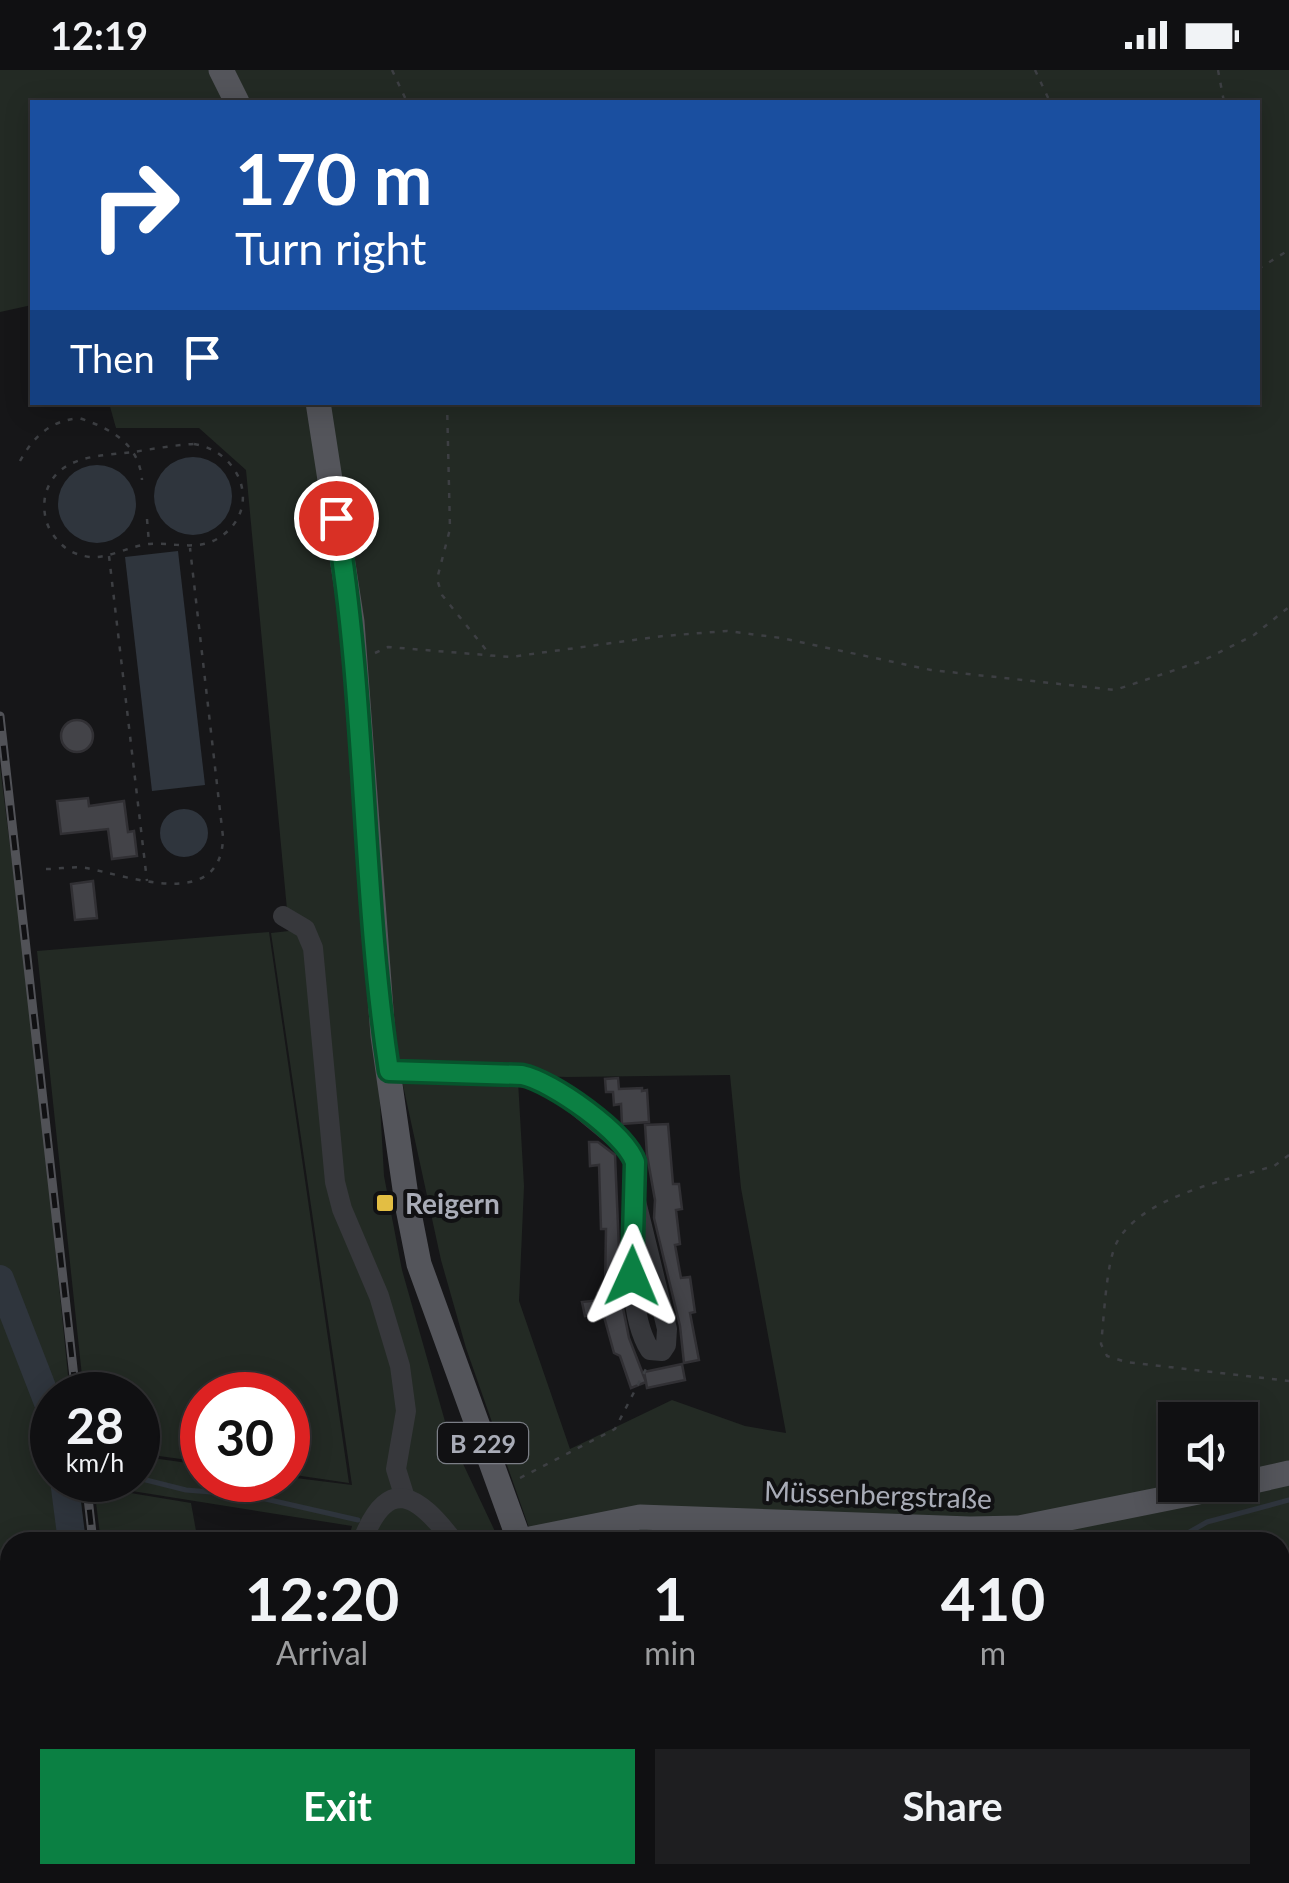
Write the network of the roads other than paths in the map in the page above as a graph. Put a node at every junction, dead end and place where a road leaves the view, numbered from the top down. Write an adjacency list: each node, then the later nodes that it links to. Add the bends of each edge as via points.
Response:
1 (221, 70): 2 (main road)
2 (236, 100)
3 (318, 405): 5 (main road, B 229, via 356,660)
4 (283, 916): 9 (street, via 305,929 313,948 335,1182 380,1296 404,1391 396,1469)
5 (389, 1071): 6 (street, via 538,1078 629,1149 636,1197 632,1276 642,1334); 13 (main road, B 229, via 419,1264)
6 (654, 1352)
7 (1289, 1473): 8 (main road, Müssenbergstraße)
8 (1258, 1480)
9 (404, 1498): 11 (street, via 382,1504); 12 (street, via 426,1508)
10 (1158, 1499): 14 (main road, Müssenbergstraße, via 1004,1529 640,1517)
11 (366, 1532)
12 (446, 1532)
13 (515, 1532)
14 (585, 1532)

